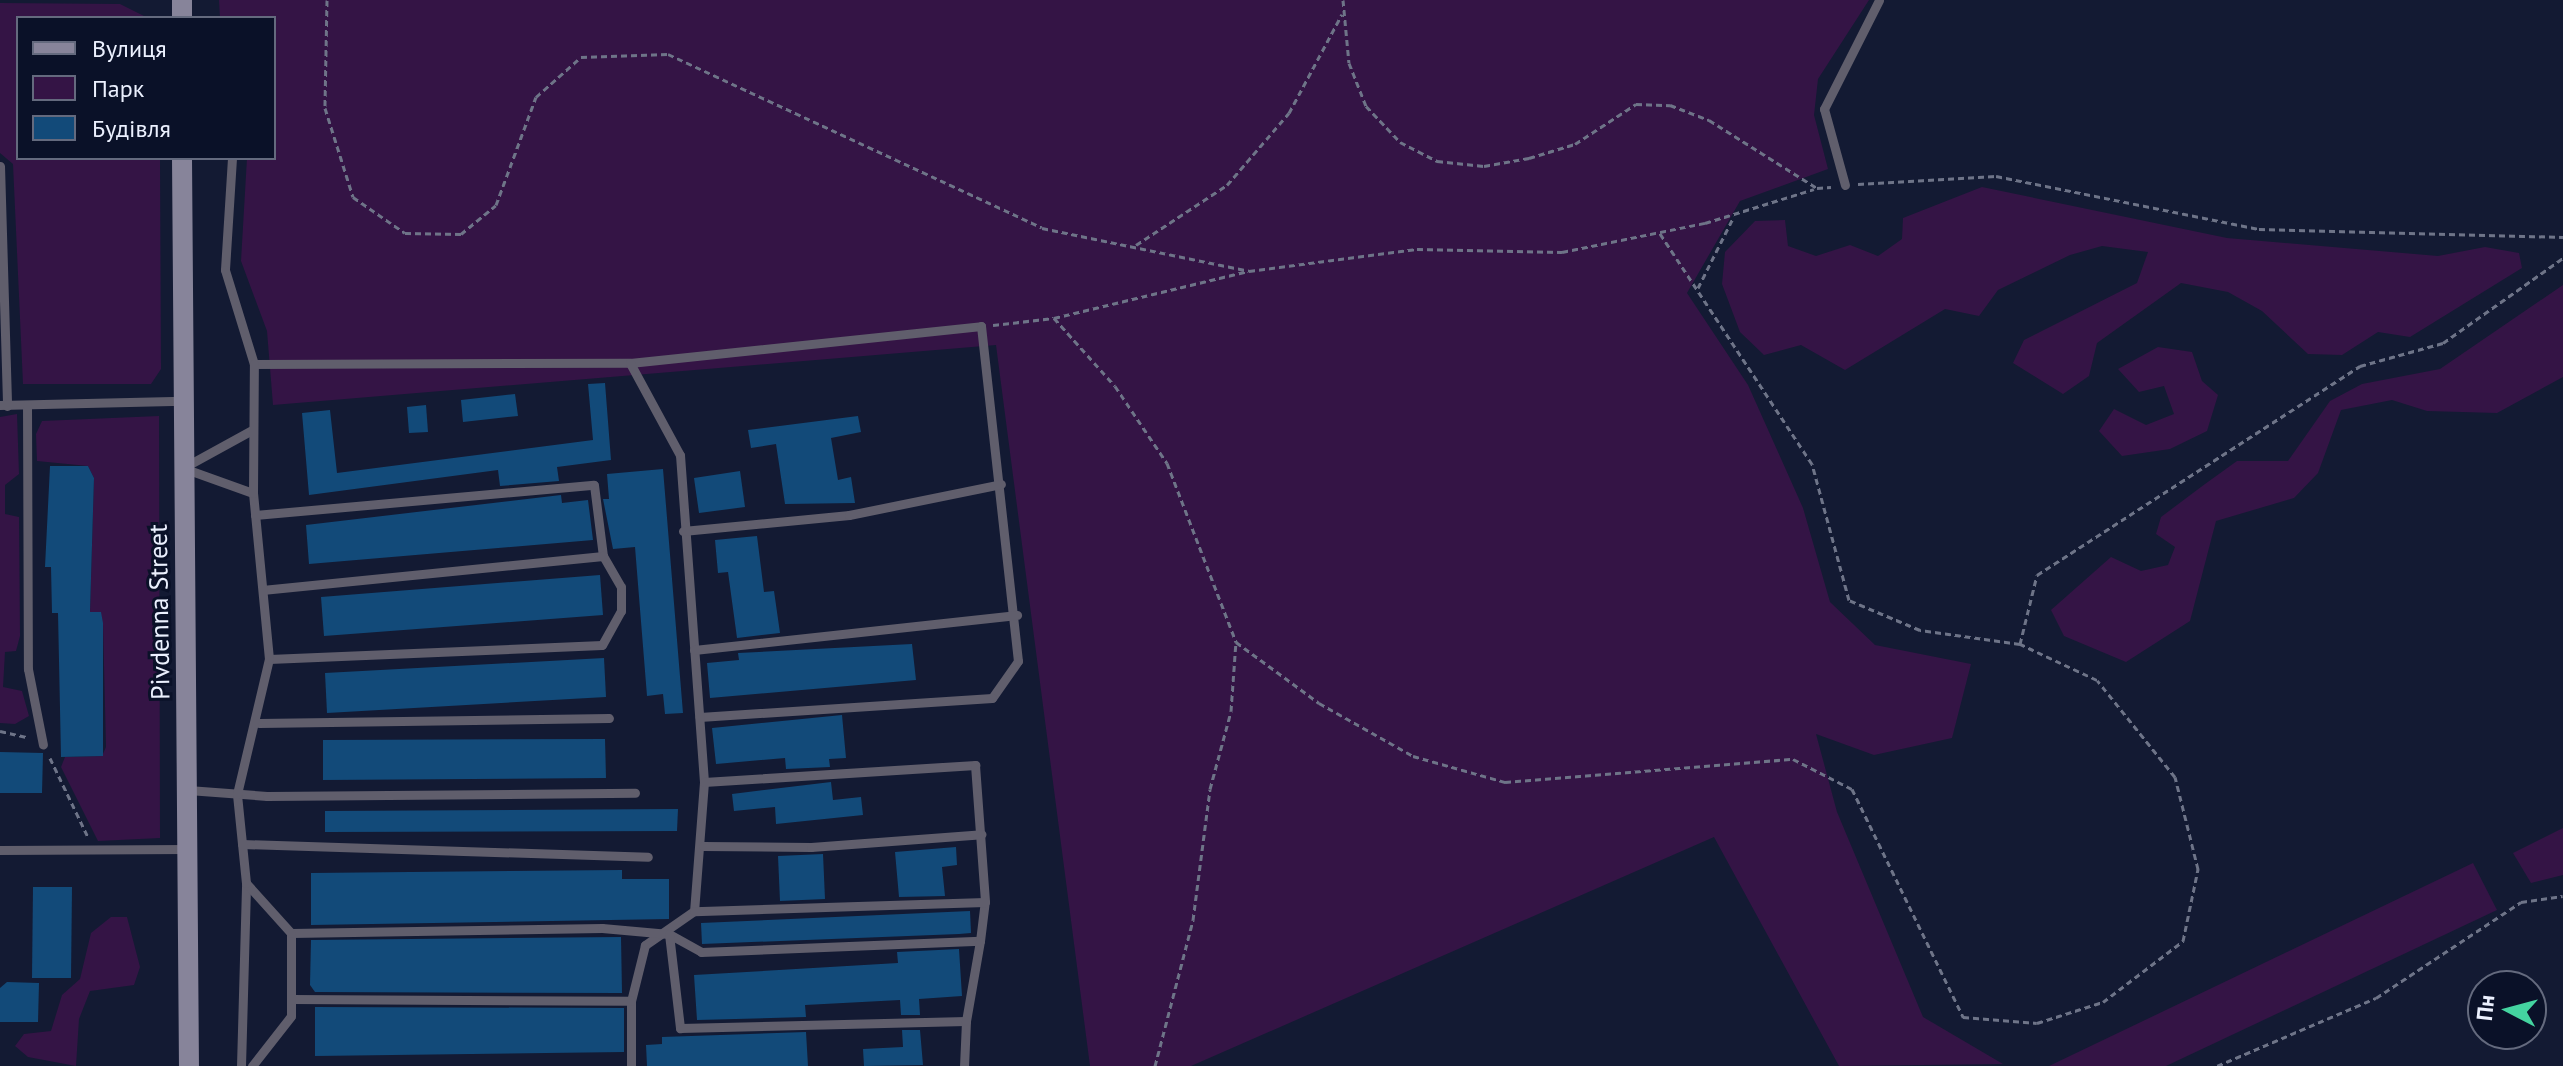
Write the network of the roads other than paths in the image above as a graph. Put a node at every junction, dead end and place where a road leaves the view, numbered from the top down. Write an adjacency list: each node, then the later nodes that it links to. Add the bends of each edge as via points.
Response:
1 (1879, 0): 5 (lane, via 1824,109)
2 (182, 160): 8 (street, Pivdenna Street)
3 (232, 160): 7 (lane, via 225,270)
4 (0, 166): 10 (lane)
5 (1845, 185)
6 (630, 363): 7 (lane); 13 (lane, via 981,326); 16 (lane, via 680,455)
7 (254, 364): 11 (lane)
8 (183, 401): 9 (lane); 12 (street, Pivdenna Street)
9 (27, 405): 10 (lane); 25 (lane, via 28,669)
10 (4, 406)
11 (252, 430): 12 (lane); 14 (lane)
12 (183, 468): 14 (lane); 27 (street, Pivdenna Street)
13 (1001, 484): 16 (lane, via 849,515); 19 (lane)
14 (253, 493): 15 (lane)
15 (255, 515): 17 (lane, via 594,485); 18 (lane)
16 (683, 531): 20 (lane)
17 (603, 556): 18 (lane); 21 (lane, via 621,587 621,611 602,645)
18 (265, 590): 21 (lane)
19 (1017, 615): 20 (lane); 22 (lane, via 1018,661 992,698)
20 (694, 650): 22 (lane)
21 (269, 659): 24 (lane)
22 (700, 717): 26 (lane)
23 (609, 718): 24 (lane)
24 (259, 723): 29 (lane)
25 (43, 745)
26 (704, 782): 30 (lane, via 975,765); 32 (lane)
27 (188, 790): 29 (lane); 33 (street, Pivdenna Street)
28 (635, 793): 29 (lane)
29 (237, 794): 31 (lane)
30 (982, 834): 32 (lane, via 811,847); 37 (lane)
31 (242, 844): 35 (lane); 36 (lane)
32 (703, 846): 38 (lane)
33 (187, 849): 34 (lane); 45 (street, Pivdenna Street)
34 (0, 850)
35 (648, 857)
36 (246, 883): 39 (lane); 46 (lane)
37 (985, 902): 38 (lane); 41 (lane)
38 (694, 911): 40 (lane)
39 (291, 933): 40 (lane, via 602,928); 42 (lane)
40 (669, 934): 41 (lane, via 701,952); 43 (lane, via 645,945); 44 (lane, via 680,1028)
41 (980, 941): 44 (lane)
42 (291, 999): 43 (lane); 47 (lane, via 291,1016)
43 (631, 1001): 48 (lane)
44 (966, 1021): 49 (lane)
45 (189, 1066)
46 (241, 1066)
47 (252, 1066)
48 (631, 1066)
49 (964, 1066)

